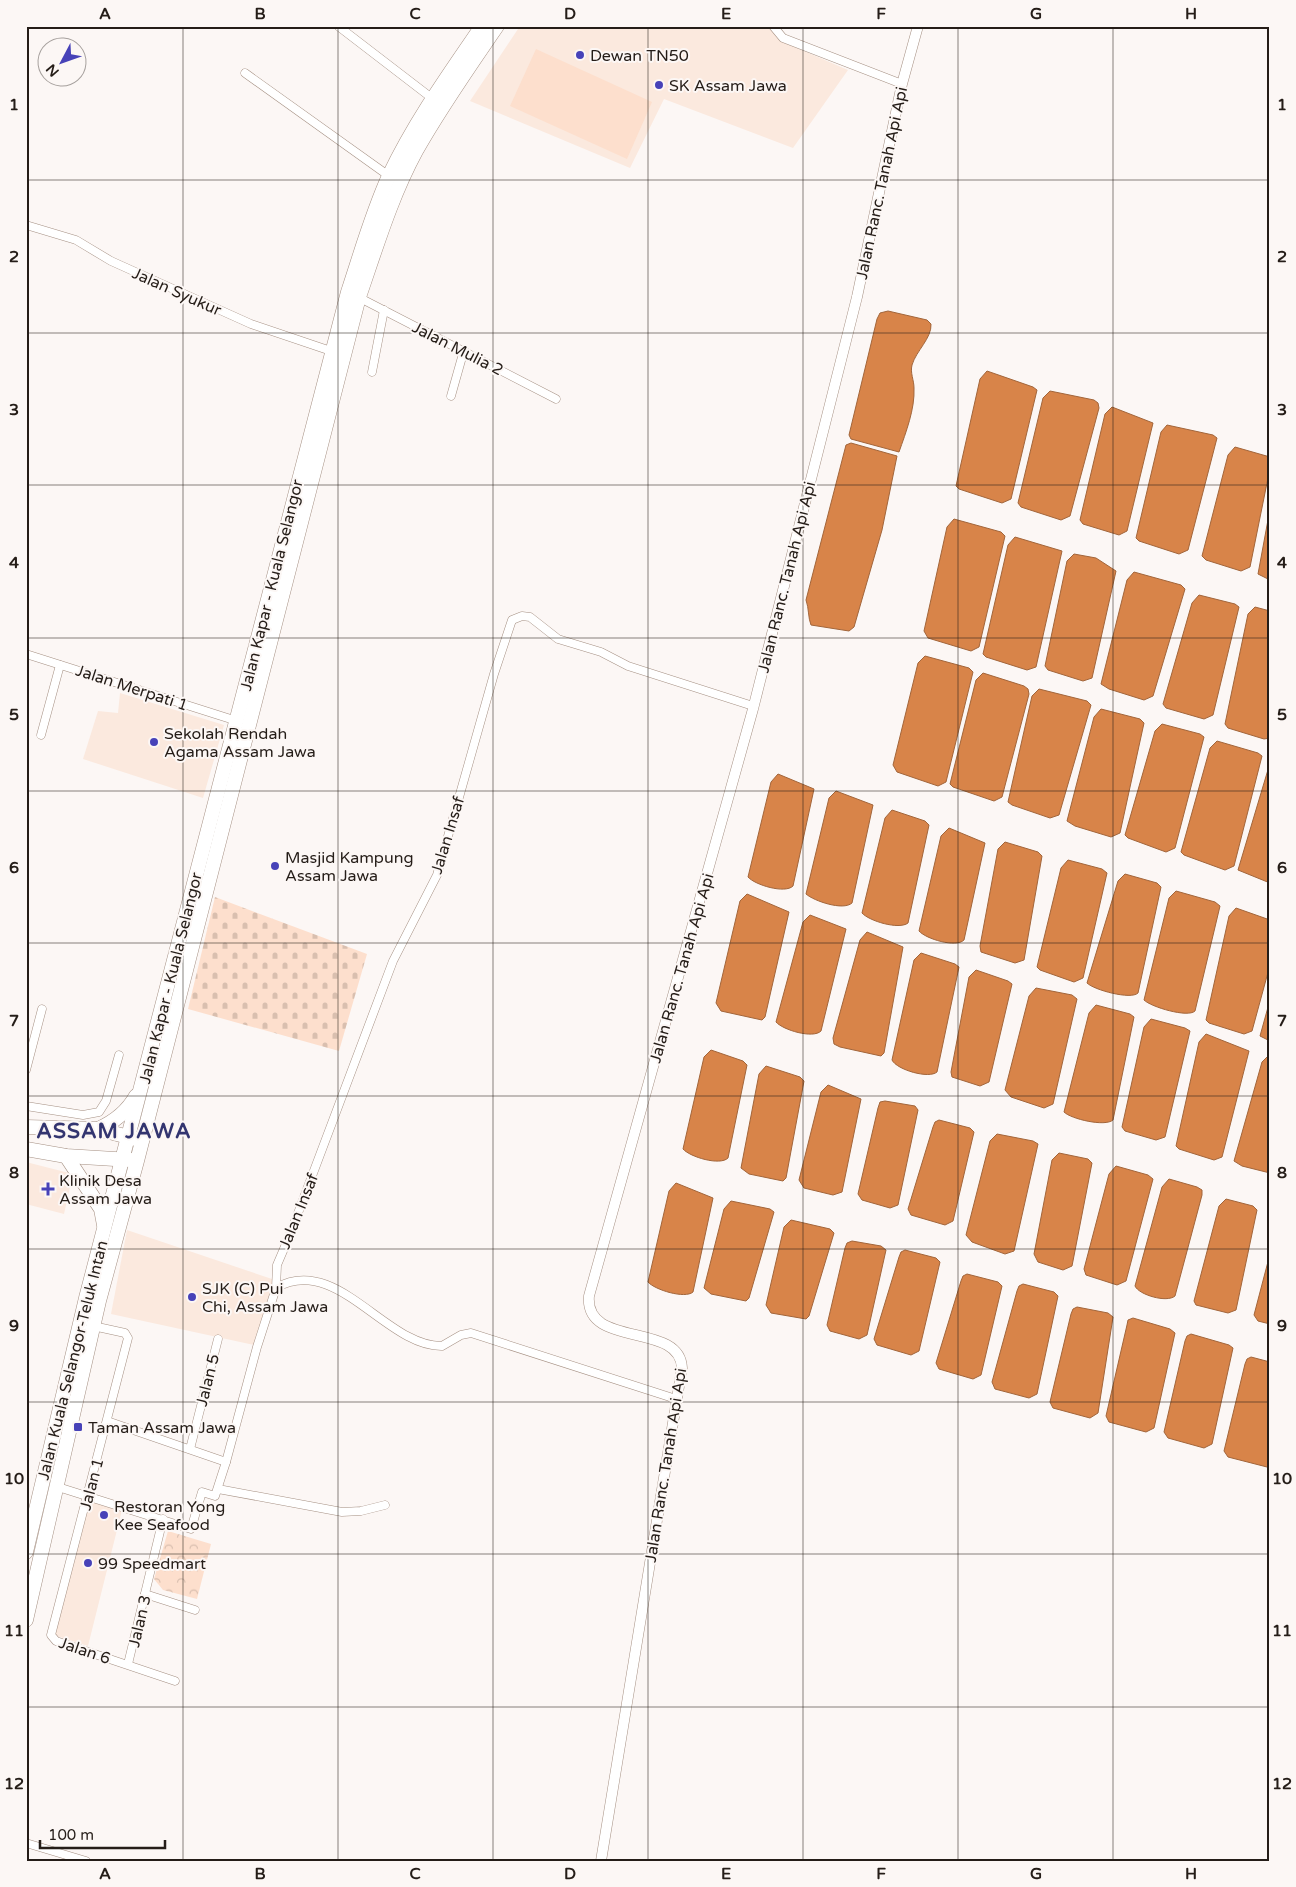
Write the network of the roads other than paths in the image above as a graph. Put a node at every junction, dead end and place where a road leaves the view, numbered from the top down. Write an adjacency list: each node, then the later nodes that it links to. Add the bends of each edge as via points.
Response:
1 (338, 26): 8 (street)
2 (482, 26): 8 (highway, Jalan Kapar - Kuala Selangor)
3 (497, 26): 11 (highway, Jalan Kapar - Kuala Selangor, via 415,152)
4 (773, 26): 7 (street, via 783,38)
5 (918, 26): 7 (street, Jalan Ranc. Tanah Api Api)
6 (245, 73): 9 (street)
7 (902, 84): 20 (street, Jalan Ranc. Tanah Api Api, via 857,297)
8 (433, 100): 9 (highway, Jalan Kapar - Kuala Selangor)
9 (389, 176): 11 (highway, Jalan Kapar - Kuala Selangor, via 374,210)
10 (26, 225): 14 (street, Jalan Syukur, via 76,240 111,261 251,324)
11 (354, 294): 12 (street, Jalan Mulia 2); 14 (highway, Jalan Kapar - Kuala Selangor); 30 (highway, Jalan Kapar - Kuala Selangor)
12 (384, 310): 13 (street, Jalan Mulia 2); 15 (street)
13 (464, 350): 16 (street); 17 (street, Jalan Mulia 2)
14 (331, 351): 21 (highway, Jalan Kapar - Kuala Selangor)
15 (372, 372)
16 (451, 396)
17 (556, 399)
18 (26, 654): 19 (street, Jalan Merpati 1)
19 (60, 665): 21 (street, Jalan Merpati 1); 22 (street)
20 (753, 706): 35 (street, Jalan Insaf, via 628,666 588,647 568,643 530,617 512,620 437,875 393,961 362,1039 281,1253); 38 (street, Jalan Ranc. Tanah Api Api, via 589,1296 590,1311 600,1323 676,1350 682,1362)
21 (237, 721): 26 (highway, Jalan Kapar - Kuala Selangor)
22 (41, 735)
23 (42, 1009): 25 (street)
24 (119, 1055): 27 (street, via 106,1101 99,1112 83,1115)
25 (26, 1070)
26 (144, 1080): 29 (highway, via 124,1112); 30 (highway, Jalan Kapar - Kuala Selangor)
27 (26, 1106)
28 (26, 1128): 29 (highway)
29 (98, 1130): 30 (highway)
30 (138, 1137): 33 (highway, Jalan Kapar - Kuala Selangor)
31 (26, 1149): 32 (highway)
32 (66, 1156): 33 (highway); 34 (highway, via 101,1209)
33 (127, 1163): 34 (highway, Jalan Kuala Selangor-Teluk Intan); 36 (highway, Jalan Kuala Selangor-Teluk Intan, via 114,1242)
34 (105, 1228): 46 (highway, Jalan Kuala Selangor-Teluk Intan)
35 (276, 1288): 38 (street, via 290,1282 319,1283 339,1290 421,1342 442,1346 471,1333); 41 (street)
36 (94, 1326): 39 (street, Jalan 1, via 125,1333 128,1338); 42 (highway, Jalan Kuala Selangor-Teluk Intan)
37 (218, 1339): 40 (street, Jalan 5)
38 (676, 1399): 57 (street, Jalan Ranc. Tanah Api Api)
39 (108, 1421): 40 (street); 44 (street, Jalan 1)
40 (190, 1449): 41 (street)
41 (226, 1462): 43 (street)
42 (58, 1487): 44 (street); 51 (highway, Jalan Kuala Selangor-Teluk Intan)
43 (218, 1489): 45 (street, via 342,1512); 47 (street, via 215,1496 202,1492 191,1529)
44 (89, 1496): 47 (street); 52 (street, Jalan 1)
45 (385, 1505)
46 (30, 1516): 48 (highway, Jalan Kuala Selangor-Teluk Intan)
47 (163, 1519): 49 (street, Jalan 3)
48 (26, 1552)
49 (145, 1594): 50 (street); 53 (street, Jalan 3)
50 (195, 1610)
51 (26, 1620)
52 (51, 1638): 53 (street, Jalan 6)
53 (128, 1664): 54 (street, Jalan 6)
54 (175, 1681)
55 (26, 1843): 56 (street)
56 (86, 1861)
57 (601, 1861)

